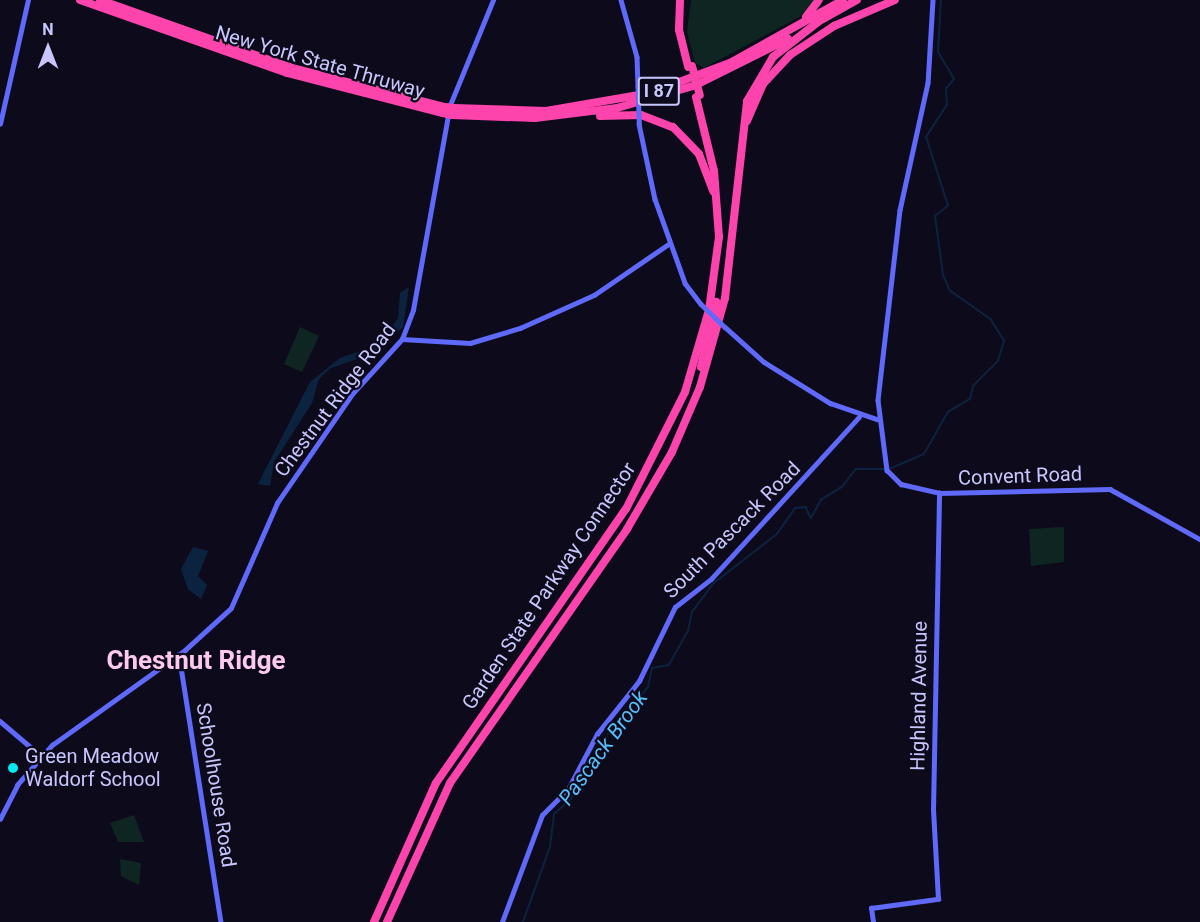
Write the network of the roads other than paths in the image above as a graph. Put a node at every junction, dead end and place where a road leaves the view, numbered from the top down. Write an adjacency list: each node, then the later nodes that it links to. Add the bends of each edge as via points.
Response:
1 (28, 0): 19 (street)
2 (80, 0): 17 (highway, New York State Thruway / I 87, via 287,73)
3 (100, 0): 17 (highway, New York State Thruway / I 87, via 295,69)
4 (493, 0): 23 (street, Chestnut Ridge Road, via 450,105 413,310)
5 (621, 0): 21 (street, bridge, via 637,57 639,124 646,175)
6 (680, 0): 15 (highway, via 678,30)
7 (684, 0): 15 (highway, via 682,25)
8 (819, 0): 14 (highway)
9 (843, 0): 14 (highway, New York State Thruway / I 87)
10 (857, 0): 13 (highway, New York State Thruway / I 87)
11 (895, 0): 20 (highway, via 834,26 779,65 751,108)
12 (933, 0): 25 (street, via 928,83 900,210)
13 (818, 22): 18 (highway, New York State Thruway / I 87, via 741,64 674,93); 20 (highway, via 784,47 759,76 745,110)
14 (790, 30): 17 (highway, New York State Thruway / I 87, via 703,75 627,99 546,111)
15 (690, 67): 16 (highway, bridge)
16 (698, 96): 22 (highway, via 716,180); 26 (highway, via 720,180 722,256 706,349)
17 (449, 111): 18 (highway, New York State Thruway / I 87)
18 (547, 118): 22 (highway, via 638,114 680,132 709,176)
19 (0, 124)
20 (741, 158): 26 (highway, via 735,242 723,307 700,387)
21 (670, 243): 23 (street, via 594,295 520,328 470,343); 24 (street, bridge, via 701,304 725,327 764,362)
22 (717, 255): 34 (highway, Garden State Parkway Connector, via 697,356 658,452 615,524 446,767 406,842)
23 (402, 339): 29 (street, Chestnut Ridge Road, via 353,393 277,503 236,600)
24 (859, 417): 25 (street); 36 (street, South Pascack Road, via 711,579 675,607 639,681 597,734 568,789 542,815)
25 (877, 419): 27 (street, Convent Road, via 888,472 901,483)
26 (671, 453): 35 (highway, Garden State Parkway Connector, via 632,521 455,775 419,841)
27 (939, 493): 28 (street, Convent Road, via 1110,489); 37 (street, Highland Avenue, via 933,810 938,899 871,908)
28 (1200, 539)
29 (179, 654): 31 (street, Chestnut Ridge Road); 33 (street, Schoolhouse Road)
30 (0, 721): 31 (street)
31 (40, 755): 32 (street, Chestnut Ridge Road)
32 (0, 819)
33 (221, 922)
34 (374, 922)
35 (387, 922)
36 (502, 922)
37 (873, 922)

